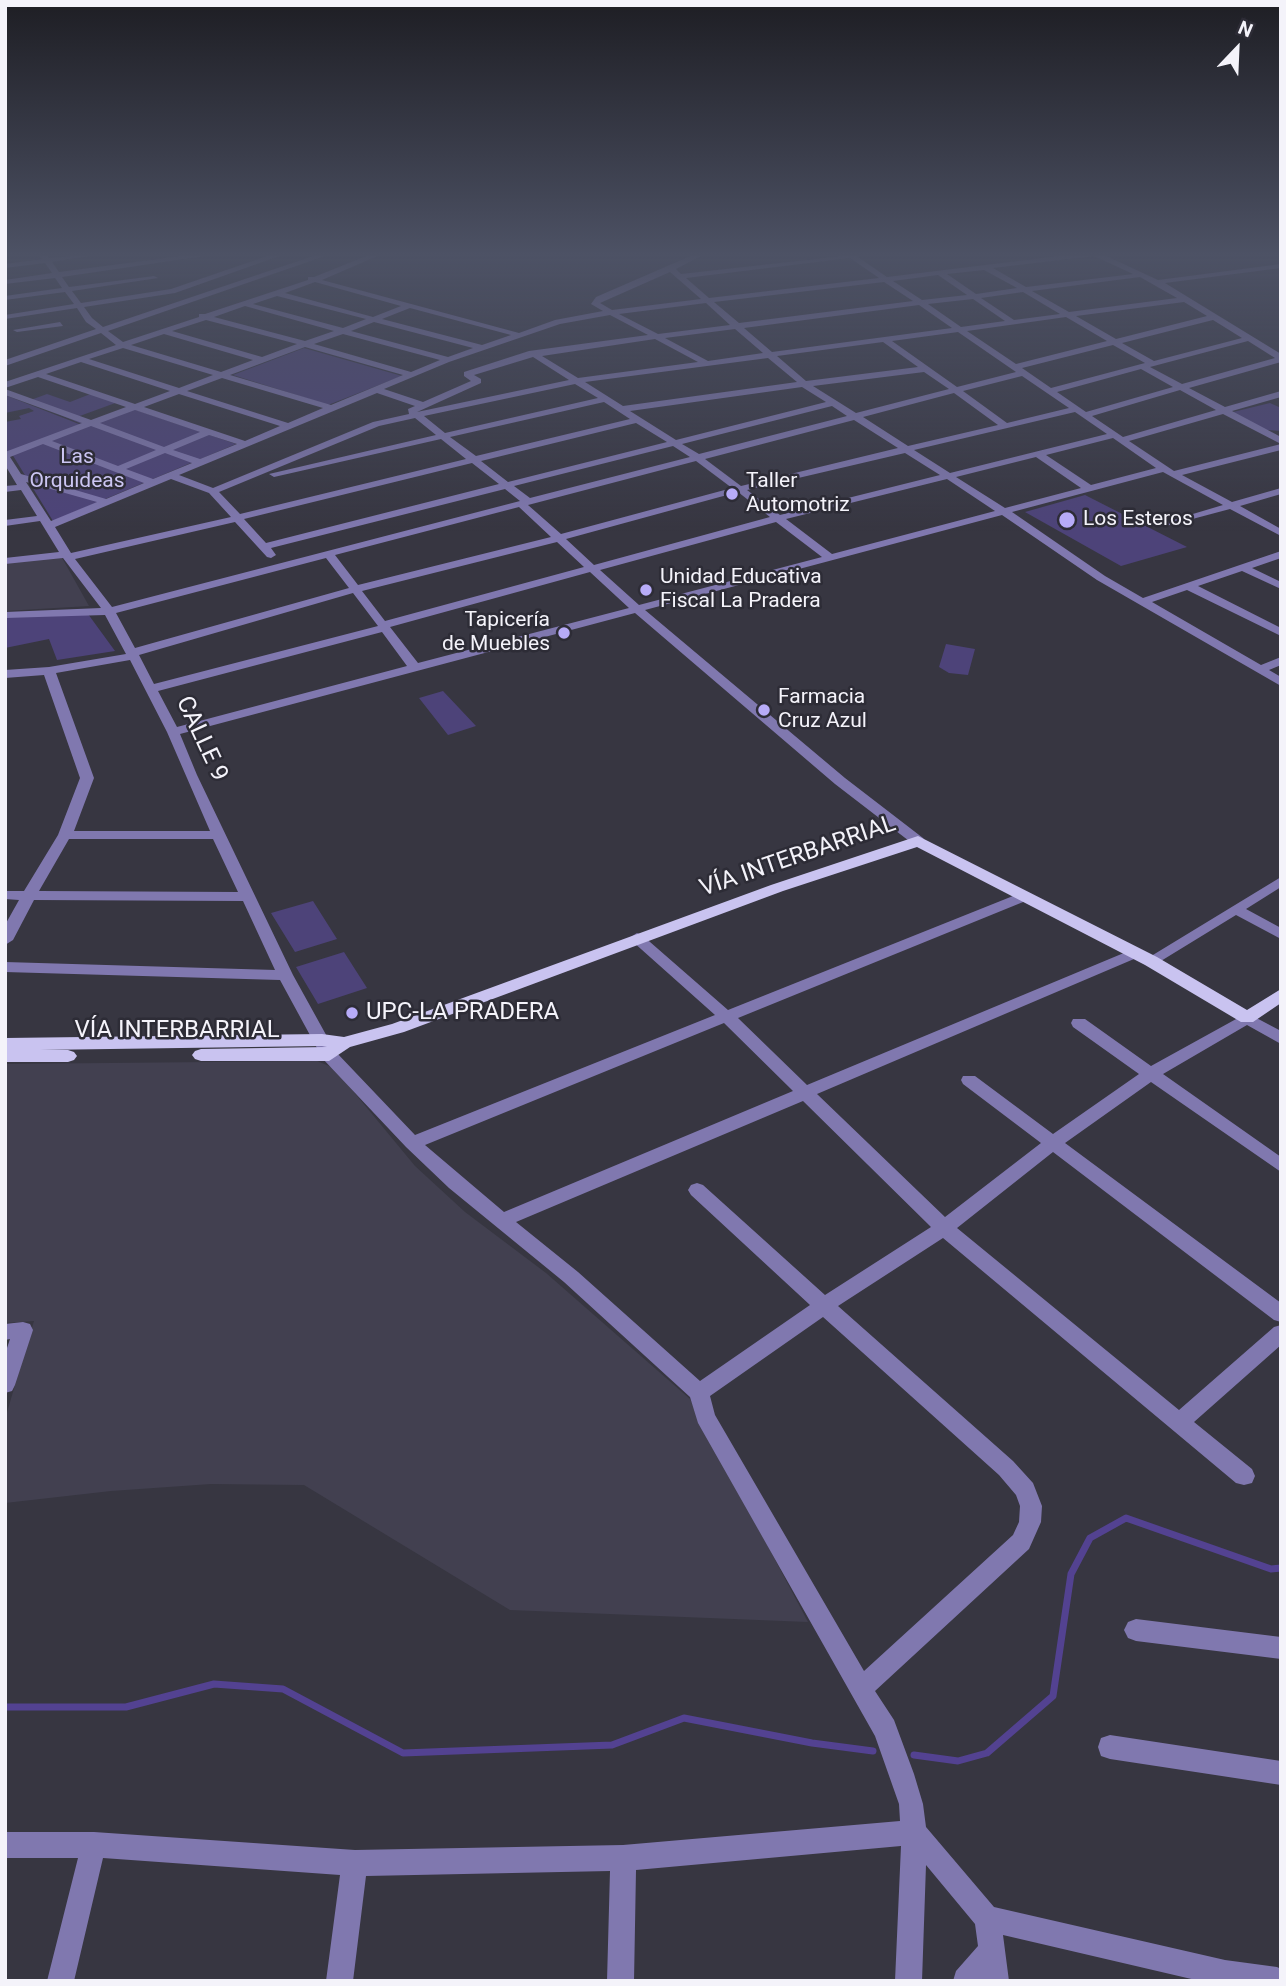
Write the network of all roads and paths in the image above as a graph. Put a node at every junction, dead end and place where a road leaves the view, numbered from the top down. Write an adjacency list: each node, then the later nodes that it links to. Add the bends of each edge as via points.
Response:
1 (53, 347): 28 (street)
2 (117, 347): 23 (street)
3 (127, 347): 34 (street)
4 (217, 347): 25 (street)
5 (298, 347): 25 (street)
6 (314, 347): 33 (street)
7 (400, 347): 26 (street)
8 (477, 347): 21 (street)
9 (495, 347): 21 (street)
10 (516, 347): 47 (street, via 467,374 478,381)
11 (525, 347): 35 (street)
12 (678, 347): 27 (street)
13 (760, 347): 22 (street)
14 (834, 347): 22 (street)
15 (894, 347): 30 (street)
16 (983, 347): 31 (street)
17 (1097, 347): 31 (street)
18 (1120, 347): 29 (street)
19 (1217, 347): 29 (street)
20 (1260, 347): 24 (street)
21 (482, 348): 26 (street)
22 (770, 355): 27 (street); 36 (street)
23 (80, 359): 32 (street); 41 (street)
24 (1281, 359): 38 (street)
25 (262, 360): 34 (street)
26 (449, 360): 33 (street)
27 (705, 362): 35 (street)
28 (5, 363)
29 (1146, 365): 38 (street); 42 (street)
30 (925, 369): 36 (street); 40 (street)
31 (1018, 370): 40 (street); 42 (street)
32 (38, 374): 37 (street); 48 (street)
33 (412, 375): 39 (street)
34 (219, 376): 41 (street); 49 (street)
35 (576, 381): 45 (street); 53 (street)
36 (804, 384): 46 (street); 50 (street)
37 (5, 385)
38 (1180, 388): 51 (street); 52 (street)
39 (378, 390): 47 (street); 49 (street)
40 (954, 390): 54 (street); 58 (street)
41 (178, 391): 48 (street); 57 (street)
42 (1049, 391): 52 (street)
43 (5, 393): 56 (street)
44 (1281, 394): 51 (street)
45 (606, 399): 50 (street); 60 (street)
46 (831, 402): 54 (street); 64 (street)
47 (422, 405): 53 (street, via 411,411)
48 (134, 407): 56 (street); 59 (street)
49 (332, 408): 57 (street)
50 (623, 409): 55 (street)
51 (1223, 411): 61 (street); 63 (street)
52 (1080, 412): 58 (street); 61 (street)
53 (417, 415): 60 (street); 79 (street, via 376,424)
54 (852, 415): 68 (street); 71 (street)
55 (639, 419): 64 (street); 72 (street)
56 (91, 424): 62 (street); 67 (street)
57 (289, 426): 65 (street)
58 (1006, 426): 68 (street)
59 (208, 432): 65 (street); 67 (street)
60 (444, 436): 72 (street); 79 (street)
61 (1118, 438): 69 (street); 75 (street)
62 (44, 441): 70 (street); 74 (street)
63 (1281, 441)
64 (674, 442): 71 (street); 81 (street)
65 (245, 444): 73 (street)
66 (1281, 446): 75 (street)
67 (164, 450): 73 (street); 74 (street)
68 (905, 450): 77 (street); 84 (street)
69 (1038, 454): 77 (street); 82 (street)
70 (5, 456): 78 (street, CALLE 9)
71 (697, 457): 84 (street); 88 (street)
72 (475, 460): 81 (street); 91 (street)
73 (201, 463): 76 (street)
74 (118, 469): 80 (street)
75 (1168, 471): 82 (street); 89 (street)
76 (172, 476): 80 (street); 85 (street)
77 (947, 476): 90 (street); 92 (street)
78 (20, 481): 83 (street); 87 (street); 93 (street, CALLE 9)
79 (237, 482): 85 (street)
80 (154, 483): 87 (street)
81 (507, 486): 88 (street); 98 (street)
82 (1088, 488): 90 (street)
83 (5, 489)
84 (739, 489): 92 (street); 97 (street)
85 (213, 491): 91 (street)
86 (1281, 491): 89 (street)
87 (107, 502): 93 (street)
88 (524, 503): 97 (street); 99 (street)
89 (1230, 507): 95 (street); 96 (street)
90 (1003, 511): 102 (street); 110 (street)
91 (238, 518): 98 (street); 101 (street)
92 (775, 519): 102 (street); 106 (street)
93 (46, 522): 94 (street); 101 (street, CALLE 9)
94 (5, 523)
95 (1170, 524)
96 (1281, 533)
97 (559, 538): 106 (street); 109 (street)
98 (264, 547): 104 (street)
99 (329, 554): 104 (street); 109 (street)
100 (1281, 554): 105 (street)
101 (67, 555): 103 (street); 112 (street, CALLE 9)
102 (829, 557): 111 (street)
103 (5, 561)
104 (281, 566): 112 (street)
105 (1242, 567): 107 (street); 108 (street)
106 (593, 570): 111 (street); 114 (street)
107 (1281, 586)
108 (1190, 587): 110 (street); 115 (street)
109 (356, 589): 114 (street); 116 (street)
110 (1142, 602): 119 (street)
111 (638, 610): 118 (street); 127 (street)
112 (109, 611): 113 (street); 116 (street, CALLE 9)
113 (5, 615)
114 (384, 626): 118 (street); 123 (street)
115 (1281, 633)
116 (133, 654): 120 (street); 123 (street, CALLE 9)
117 (1281, 661): 119 (street)
118 (415, 668): 124 (street)
119 (1260, 670): 122 (street)
120 (49, 671): 121 (street); 125 (street, via 87,778)
121 (5, 674)
122 (1281, 682)
123 (151, 689): 124 (street, CALLE 9)
124 (173, 732): 126 (street, CALLE 9)
125 (65, 835): 126 (street); 130 (street)
126 (219, 835): 131 (street, CALLE 9)
127 (918, 841): 132 (main road, VÍA INTERBARRIAL); 135 (main road, VÍA INTERBARRIAL)
128 (1281, 881): 133 (street)
129 (5, 895): 130 (street)
130 (29, 895): 131 (street); 136 (street)
131 (249, 897): 139 (street, CALLE 9)
132 (1023, 897): 137 (main road, VÍA INTERBARRIAL); 141 (street)
133 (1237, 910): 134 (street); 137 (street)
134 (1281, 934)
135 (637, 938): 141 (street); 146 (main road, VÍA INTERBARRIAL, via 398,1028)
136 (5, 940)
137 (1144, 957): 142 (main road, VÍA INTERBARRIAL); 151 (street)
138 (5, 967): 139 (street)
139 (285, 975): 146 (street, CALLE 9)
140 (1281, 995): 142 (main road)
141 (728, 1018): 151 (street); 153 (street)
142 (1247, 1018): 144 (street); 149 (street)
143 (1079, 1023): 149 (street)
144 (1281, 1039)
145 (5, 1044): 147 (main road, VÍA INTERBARRIAL)
146 (331, 1046): 147 (main road, VÍA INTERBARRIAL); 153 (street, CALLE 9)
147 (158, 1049): 148 (main road, VÍA INTERBARRIAL)
148 (5, 1056)
149 (1150, 1074): 152 (street); 154 (street)
150 (969, 1080): 152 (street)
151 (804, 1094): 156 (street); 157 (street)
152 (1054, 1142): 157 (street); 159 (street)
153 (412, 1143): 156 (street, CALLE 9)
154 (1281, 1166)
155 (697, 1190): 158 (street)
156 (501, 1221): 163 (street, CALLE 9, via 572,1276)
157 (944, 1228): 158 (street); 164 (street)
158 (823, 1306): 163 (street); 168 (street, via 1006,1468 1025,1490 1031,1506 1021,1542)
159 (1281, 1314)
160 (5, 1332): 162 (street, via 23,1330)
161 (1281, 1333): 164 (street)
162 (5, 1385)
163 (699, 1393): 168 (street, via 705,1417)
164 (1180, 1422): 165 (street)
165 (1244, 1476)
166 (1136, 1630): 167 (street)
167 (1281, 1648)
168 (861, 1686): 171 (street, via 886,1729 911,1804)
169 (1110, 1747): 170 (street)
170 (1281, 1773)
171 (914, 1832): 174 (street); 176 (street); 182 (street)
172 (94, 1844): 173 (street); 175 (street); 179 (street)
173 (5, 1845)
174 (623, 1858): 175 (street); 181 (street)
175 (355, 1863): 180 (street)
176 (987, 1918): 177 (street); 178 (street)
177 (992, 1950): 183 (street); 184 (street)
178 (1226, 1977): 185 (street)
179 (60, 1981)
180 (339, 1981)
181 (620, 1981)
182 (908, 1981)
183 (966, 1981)
184 (996, 1981)
185 (1277, 1981)

